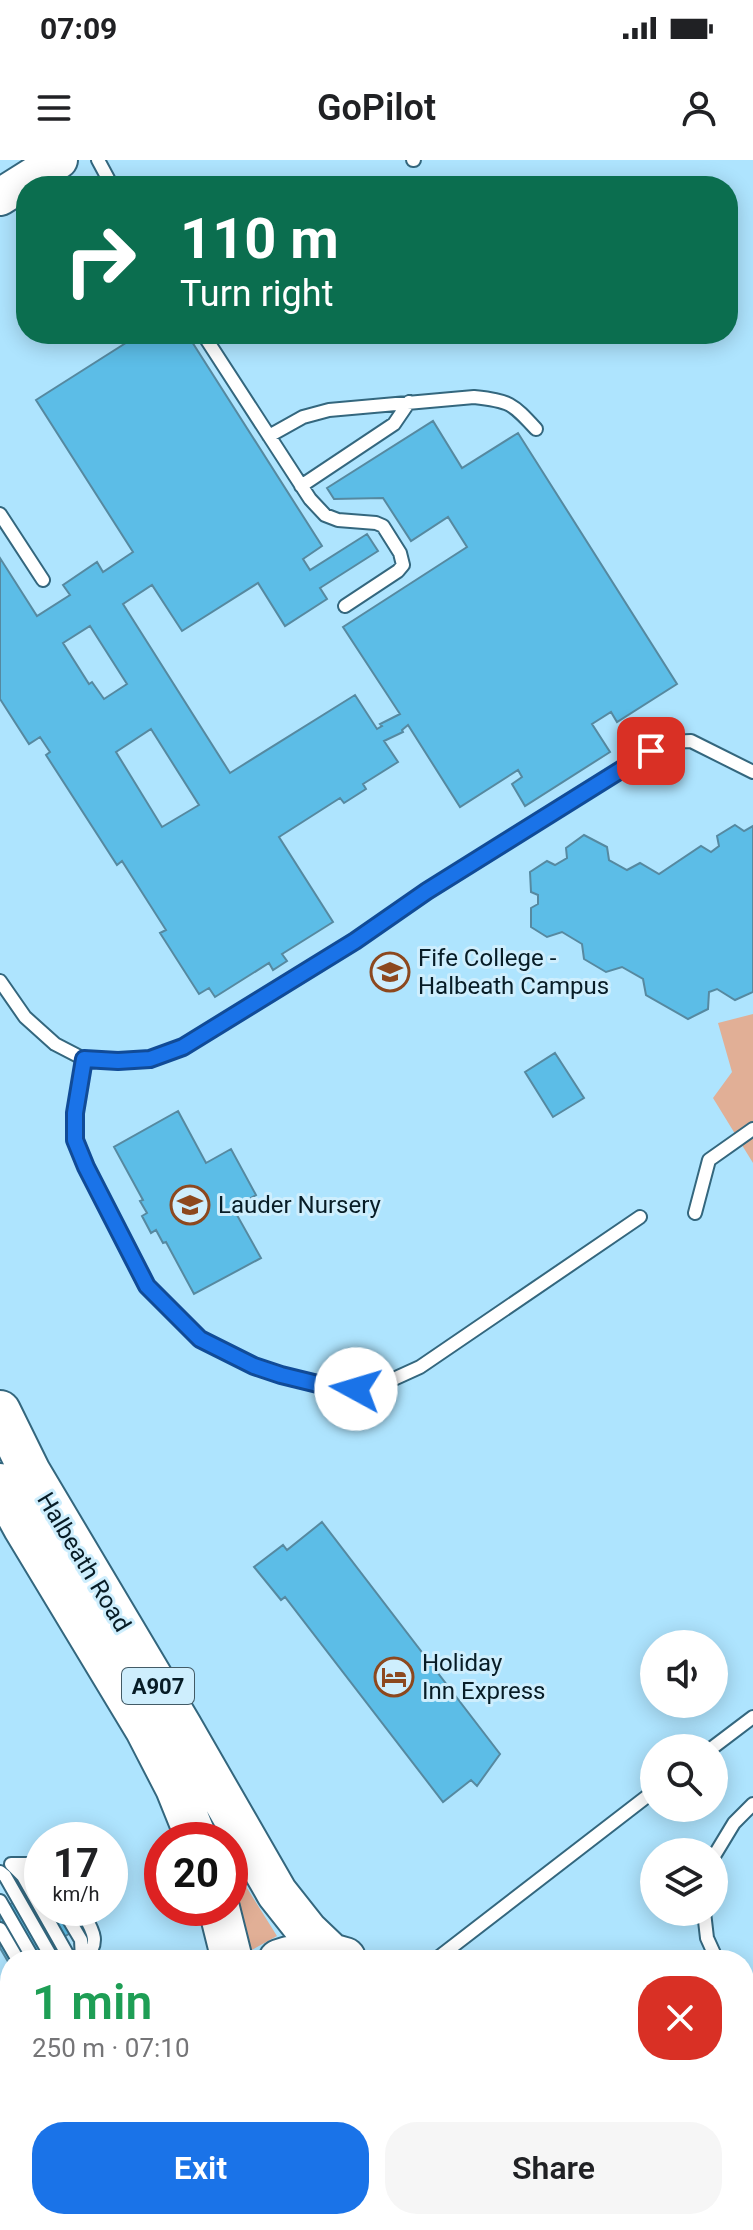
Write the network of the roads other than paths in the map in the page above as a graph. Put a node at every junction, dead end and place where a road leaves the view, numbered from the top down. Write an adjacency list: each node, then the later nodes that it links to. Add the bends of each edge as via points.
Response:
1 (59, 160): 2 (street)
2 (33, 176)
3 (209, 344): 6 (lane)
4 (409, 402): 5 (lane, via 496,400 515,406); 6 (lane, via 329,410); 7 (lane, via 394,424)
5 (536, 429)
6 (269, 436): 7 (lane)
7 (301, 486): 10 (lane, via 325,515 383,526 400,553 403,565 398,571)
8 (0, 514): 9 (lane)
9 (43, 580)
10 (345, 606)
11 (753, 772): 13 (lane, via 691,741 668,742 183,1047 150,1059)
12 (0, 981): 13 (lane, via 25,1017 55,1044)
13 (84, 1059): 16 (lane, via 75,1140 147,1286 200,1339 254,1366 309,1383 356,1389 420,1367)
14 (753, 1129): 15 (lane, via 709,1160)
15 (695, 1213)
16 (640, 1217)
17 (0, 1411): 40 (main road, Halbeath Road / A907, via 30,1472 277,1893 307,1931)
18 (0, 1484): 23 (main road, Halbeath Road / A907, via 146,1730)
19 (753, 1717): 20 (lane)
20 (728, 1736)
21 (640, 1802): 41 (lane)
22 (753, 1804): 24 (lane)
23 (190, 1822)
24 (725, 1838)
25 (4, 1866): 26 (lane); 35 (lane); 36 (lane, via 23,1876)
26 (24, 1867)
27 (0, 1901): 34 (lane)
28 (73, 1926): 37 (lane)
29 (90, 1926): 38 (lane)
30 (224, 1926): 39 (main road)
31 (706, 1926): 42 (lane)
32 (0, 1929): 33 (lane)
33 (12, 1950)
34 (28, 1950)
35 (47, 1950)
36 (65, 1950)
37 (82, 1950)
38 (93, 1950)
39 (230, 1950)
40 (332, 1950)
41 (447, 1950)
42 (712, 1950)

